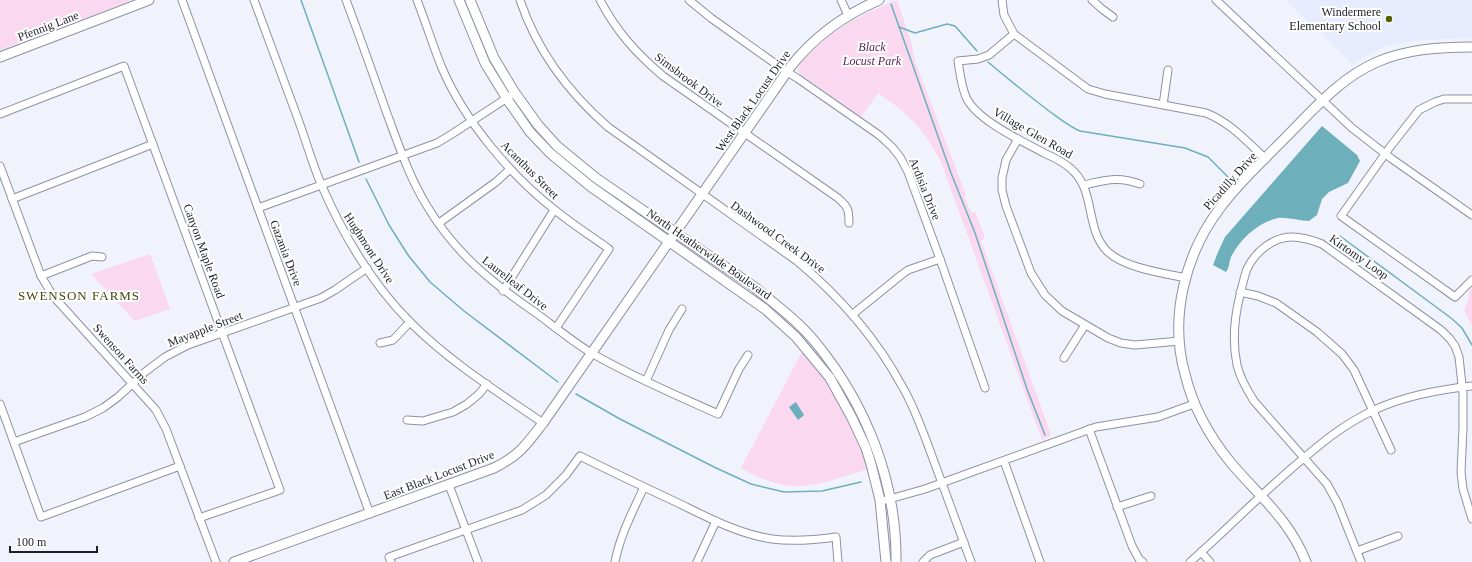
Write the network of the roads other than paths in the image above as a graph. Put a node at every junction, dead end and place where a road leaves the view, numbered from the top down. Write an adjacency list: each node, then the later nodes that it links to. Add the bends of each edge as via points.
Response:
1 (149, 0): 20 (street, Pfennig Lane)
2 (182, 0): 43 (street, Gazania Drive)
3 (254, 0): 38 (street, Hughmont Drive)
4 (346, 0): 34 (street, Laurelleaf Drive)
5 (417, 0): 29 (street, Acanthus Street, via 443,69)
6 (459, 0): 24 (street, North Heatherwilde Boulevard, via 485,63)
7 (470, 0): 23 (street, North Heatherwilde Boulevard, via 494,58)
8 (520, 0): 41 (street, Dashwood Creek Drive, via 536,39 575,96 608,128)
9 (600, 0): 30 (street, Simsbrook Drive, via 622,35 641,57 663,76)
10 (689, 0): 22 (street, Ardisia Drive)
11 (841, 0): 16 (street)
12 (879, 0): 16 (street, West Black Locust Drive)
13 (1002, 0): 18 (street, via 1004,15)
14 (1092, 0): 17 (street)
15 (1216, 0): 26 (street)
16 (848, 15): 22 (street, West Black Locust Drive, via 813,41)
17 (1113, 17)
18 (1014, 34): 27 (street, via 1088,89); 31 (street, Village Glen Road, via 989,55 958,61 960,80 966,98 984,118)
19 (1472, 47): 26 (street, Picadilly Drive, via 1417,50 1377,62 1355,73)
20 (0, 57)
21 (1168, 70): 27 (street)
22 (787, 72): 30 (street, West Black Locust Drive); 51 (street, Ardisia Drive, via 892,146 908,172)
23 (515, 93): 24 (street); 48 (street, North Heatherwilde Boulevard, via 538,126 557,146 596,178)
24 (506, 99): 29 (street); 49 (street, North Heatherwilde Boulevard, via 530,132 550,153 590,186)
25 (1472, 99): 33 (street, via 1444,99 1423,108)
26 (1322, 100): 33 (street); 35 (street, Picadilly Drive)
27 (1163, 105): 35 (street, via 1206,113 1218,118)
28 (0, 114): 32 (street, Canyon Maple Road, via 124,66)
29 (472, 121): 34 (street, via 437,143); 37 (street, Acanthus Street)
30 (744, 133): 41 (street, West Black Locust Drive); 46 (street, Simsbrook Drive, via 838,198 849,212)
31 (1018, 138): 40 (street, Village Glen Road, via 1071,168); 62 (street, via 1006,160 1002,178 1006,206 1038,286 1062,311)
32 (153, 144): 42 (street); 64 (street, Canyon Maple Road)
33 (1385, 154): 45 (street); 55 (street, via 1341,216 1455,297)
34 (402, 155): 38 (street); 47 (street, Laurelleaf Drive)
35 (1266, 159): 54 (street, Picadilly Drive, via 1231,194 1212,219 1195,249)
36 (0, 166): 42 (street, Swenson Farms)
37 (510, 169): 44 (street, Acanthus Street); 47 (street)
38 (321, 184): 43 (street); 52 (street, Hughmont Drive, via 337,219)
39 (1140, 184): 40 (street, via 1126,179)
40 (1084, 185): 54 (street, Village Glen Road, via 1092,223 1100,243 1108,252 1131,265)
41 (702, 195): 48 (street, West Black Locust Drive); 60 (street, Dashwood Creek Drive, via 797,261 820,280)
42 (12, 199): 53 (street, Swenson Farms)
43 (258, 208): 58 (street, Gazania Drive)
44 (554, 210): 56 (street); 63 (street, Acanthus Street, via 609,249)
45 (1472, 215)
46 (848, 223)
47 (439, 224): 56 (street, Laurelleaf Drive, via 469,261)
48 (675, 233): 49 (street, West Black Locust Drive); 92 (street, North Heatherwilde Boulevard, via 765,296 789,315 816,343 838,372 861,413 881,461)
49 (670, 241): 67 (street, East Black Locust Drive); 93 (street, North Heatherwilde Boulevard, via 782,322 808,350 830,378 852,418 872,464)
50 (102, 257): 53 (street, via 92,256)
51 (940, 259): 60 (street, via 908,270); 75 (street, Ardisia Drive)
52 (367, 268): 58 (street, Mayapple Street, via 326,296); 61 (street, Hughmont Drive)
53 (41, 276): 71 (street, Swenson Farms, via 53,296)
54 (1186, 278): 65 (street, Picadilly Drive, via 1181,304)
55 (1472, 280)
56 (503, 291): 63 (street, Laurelleaf Drive)
57 (1240, 292): 74 (street, Kirtomy Loop, via 1247,269 1261,250 1270,244 1291,237 1322,244 1446,335 1455,346 1459,357); 78 (street, via 1276,303 1332,344 1354,370); 84 (street, Kirtomy Loop, via 1233,334 1241,376 1261,410)
58 (295, 308): 64 (street, Mayapple Street); 95 (street, Gazania Drive)
59 (682, 310): 70 (street, via 669,330)
60 (852, 314): 87 (street, Dashwood Creek Drive, via 883,354 902,386 917,416)
61 (410, 322): 66 (street, via 393,340); 72 (street, Hughmont Drive, via 447,355)
62 (1085, 325): 65 (street, via 1121,343 1135,345); 69 (street)
63 (556, 328): 67 (street, Laurelleaf Drive)
64 (222, 334): 71 (street, Mayapple Street, via 188,345 165,357); 96 (street, Canyon Maple Road, via 280,490)
65 (1180, 341): 77 (street, Picadilly Drive, via 1184,373)
66 (380, 343)
67 (592, 353): 70 (street, Laurelleaf Drive); 80 (street, East Black Locust Drive)
68 (748, 355): 70 (street, Laurelleaf Drive, via 718,414)
69 (1064, 358)
70 (646, 381)
71 (133, 384): 82 (street, Mayapple Street, via 103,408 85,417); 86 (street, Swenson Farms, via 156,410)
72 (487, 384): 79 (street, via 467,404 453,412 423,422); 80 (street, Hughmont Drive)
73 (1472, 386): 74 (street)
74 (1462, 387): 78 (street, via 1410,396); 97 (street, Kirtomy Loop, via 1461,472)
75 (985, 388)
76 (0, 404): 82 (street)
77 (1194, 404): 81 (street, via 1158,417 1111,423); 90 (street, Picadilly Drive, via 1216,443)
78 (1372, 410): 83 (street); 84 (street, via 1347,424)
79 (407, 420)
80 (543, 423): 88 (street, East Black Locust Drive, via 523,450 509,460)
81 (1089, 429): 85 (street); 94 (street)
82 (14, 442): 86 (street, via 41,517)
83 (1391, 450)
84 (1304, 457): 90 (street); 102 (street, Kirtomy Loop, via 1333,493)
85 (1004, 461): 87 (street); 115 (street)
86 (180, 466): 96 (street, Swenson Farms)
87 (942, 483): 92 (street); 101 (street, Dashwood Creek Drive)
88 (449, 485): 95 (street, East Black Locust Drive); 99 (street)
89 (644, 487): 98 (street); 99 (street, via 580,456 546,495 522,510); 108 (street, via 617,549)
90 (1261, 495): 103 (street); 119 (street, Picadilly Drive, via 1288,526)
91 (1151, 496): 94 (street)
92 (890, 499): 93 (street); 112 (street, North Heatherwilde Boulevard)
93 (880, 500): 111 (street, North Heatherwilde Boulevard)
94 (1117, 507): 116 (street, via 1132,546)
95 (370, 514): 106 (street, East Black Locust Drive)
96 (200, 518): 105 (street, Swenson Farms)
97 (1472, 519)
98 (716, 521): 109 (street); 110 (street, via 742,532 773,539 804,541 836,537)
99 (467, 530): 104 (street); 107 (street)
100 (1398, 536): 102 (street)
101 (964, 542): 113 (street, via 930,555); 114 (street, Dashwood Creek Drive)
102 (1357, 551): 120 (street, Kirtomy Loop)
103 (1201, 552): 117 (street); 118 (street)
104 (390, 560)
105 (216, 562)
106 (234, 562)
107 (478, 562)
108 (615, 562)
109 (697, 562)
110 (838, 562)
111 (886, 562)
112 (896, 562)
113 (923, 562)
114 (971, 562)
115 (1040, 562)
116 (1143, 562)
117 (1190, 562)
118 (1210, 562)
119 (1306, 562)
120 (1361, 562)

